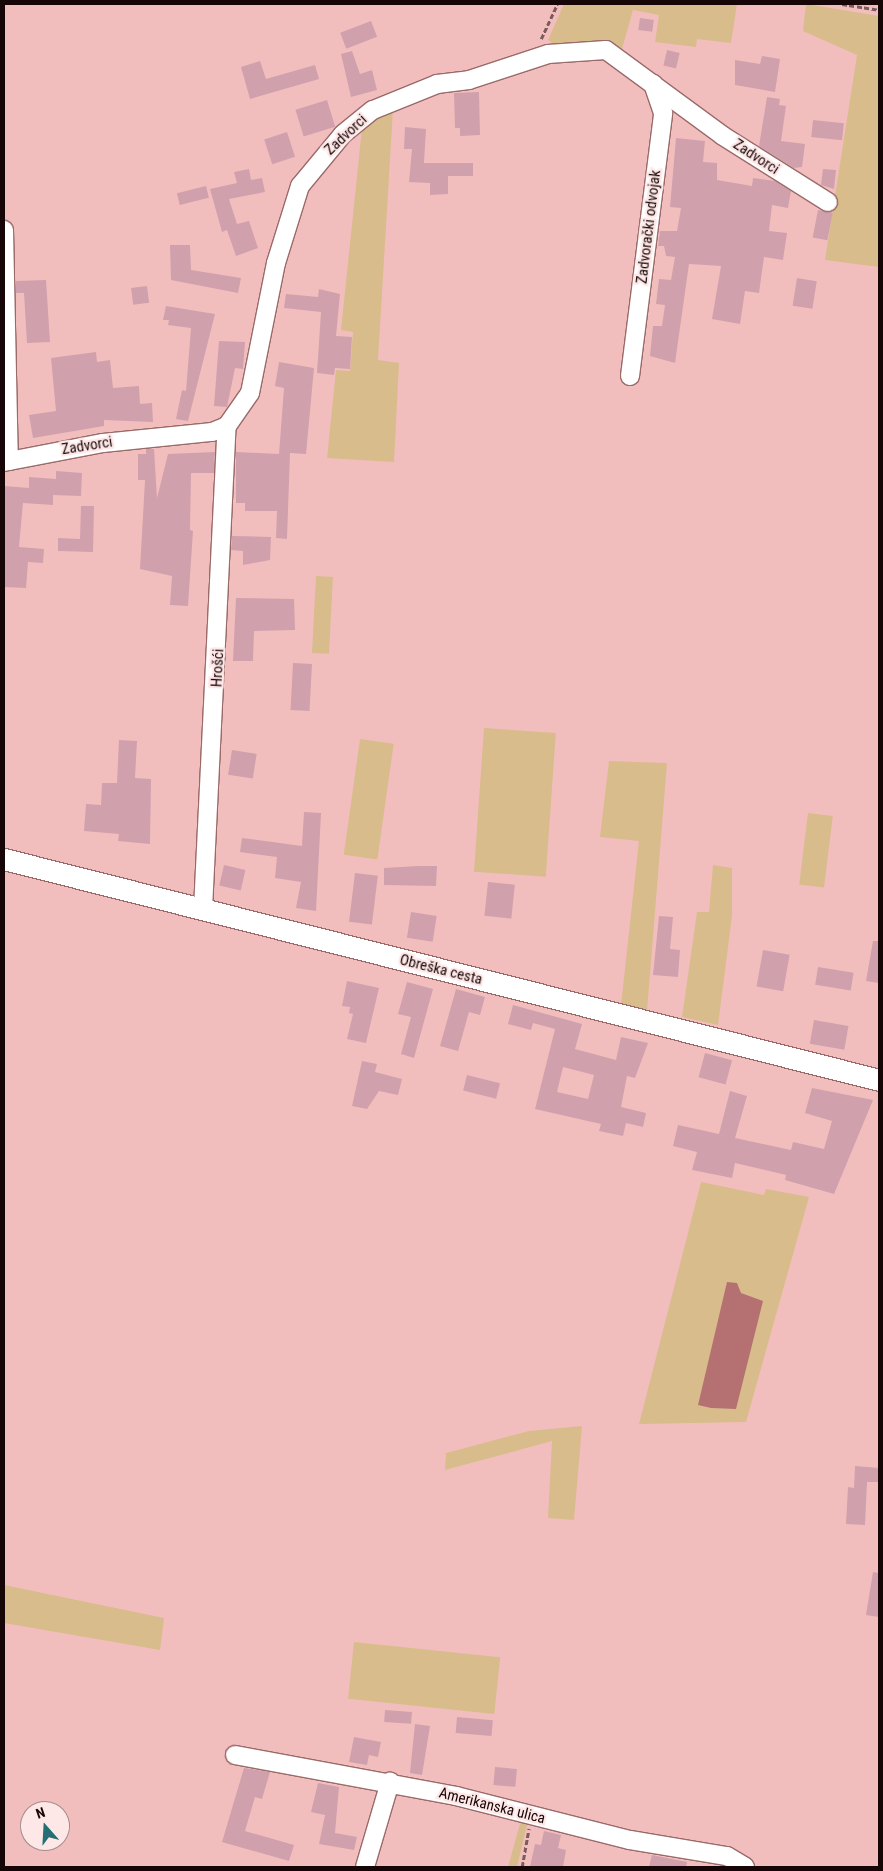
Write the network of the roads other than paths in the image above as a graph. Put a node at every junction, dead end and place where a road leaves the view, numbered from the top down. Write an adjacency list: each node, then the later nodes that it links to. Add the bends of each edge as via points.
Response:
1 (650, 80): 2 (street, Zadvorci, via 723,136); 4 (street, Zadvorački odvojak, via 663,113); 5 (street, Zadvorci, via 606,50 533,59 469,80 437,84 373,110 318,162 300,186 289,215 250,394)
2 (828, 202)
3 (4, 230): 6 (street)
4 (630, 376)
5 (228, 426): 6 (street, Zadvorci, via 212,432 102,443); 8 (street, Hrošći)
6 (7, 462)
7 (4, 859): 8 (main road, Obreška cesta)
8 (203, 909): 9 (main road, Obreška cesta)
9 (879, 1080)
10 (236, 1755): 11 (street, Amerikanska ulica)
11 (390, 1782): 12 (street); 13 (street, Amerikanska ulica, via 630,1840 728,1856)
12 (365, 1867)
13 (745, 1867)

